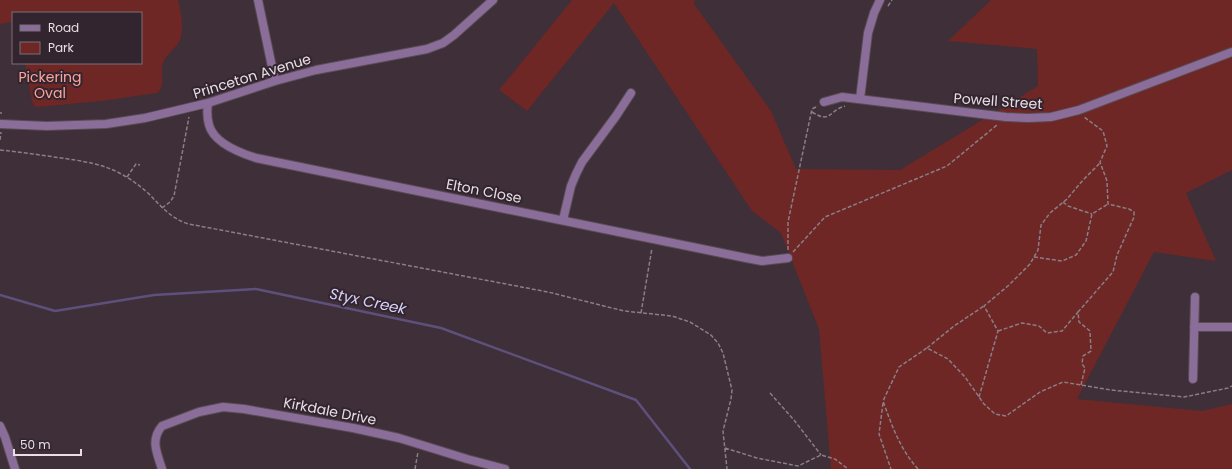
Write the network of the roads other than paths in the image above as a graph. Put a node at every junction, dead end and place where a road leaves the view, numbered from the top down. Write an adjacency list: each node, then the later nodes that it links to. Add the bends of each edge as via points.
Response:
1 (258, 0): 5 (street)
2 (494, 0): 5 (street, Princeton Avenue, via 454,35 443,43 427,49 316,70)
3 (880, 0): 7 (street, via 868,33)
4 (1232, 52): 7 (street, Powell Street, via 1079,110 1051,117 1006,117)
5 (275, 81): 9 (street, Princeton Avenue)
6 (630, 92): 11 (street, via 579,168 571,186)
7 (860, 99): 8 (street, Powell Street, via 842,97)
8 (824, 102)
9 (208, 103): 10 (street, Princeton Avenue, via 106,124); 11 (street, Elton Close, via 209,126 214,134 226,146 251,157)
10 (0, 124)
11 (563, 220): 12 (street, Elton Close, via 762,261)
12 (788, 258)
13 (1194, 297): 14 (street)
14 (1194, 327): 15 (street); 16 (street)
15 (1232, 327)
16 (1193, 379)
17 (0, 426): 18 (street)
18 (15, 469)
19 (162, 469): 20 (street, Kirkdale Drive, via 156,447 155,437 158,430 162,426 199,412 223,407 399,438)
20 (505, 469)

